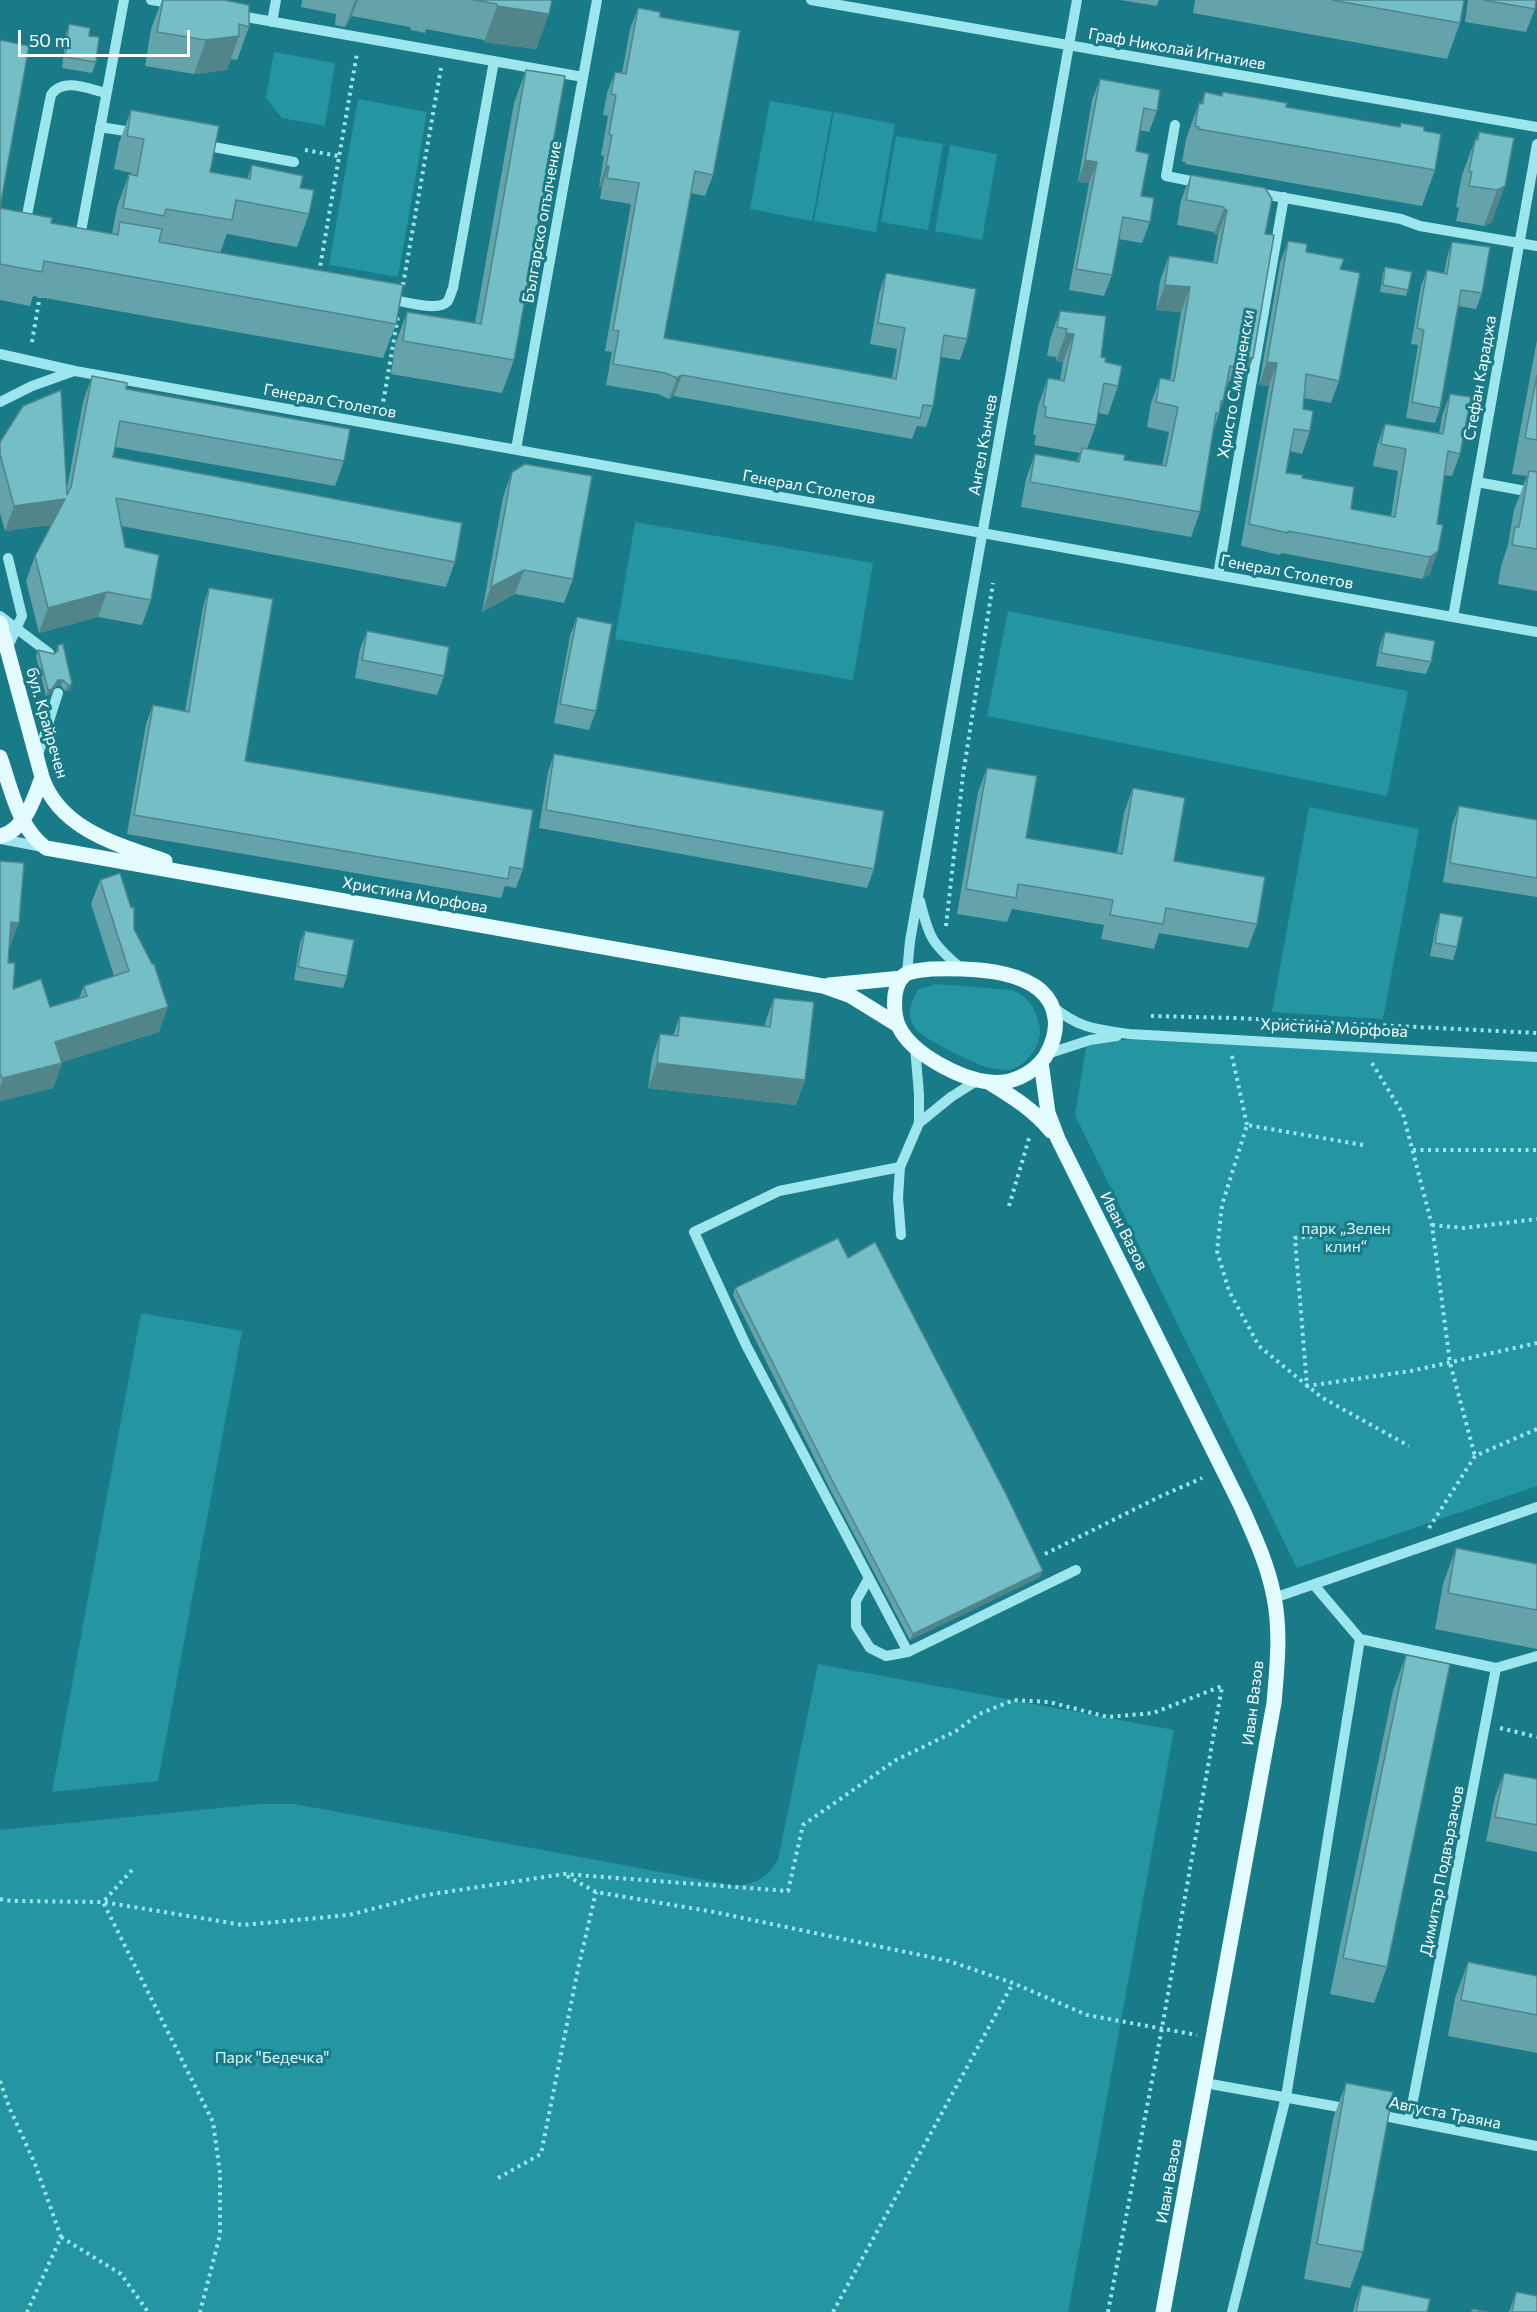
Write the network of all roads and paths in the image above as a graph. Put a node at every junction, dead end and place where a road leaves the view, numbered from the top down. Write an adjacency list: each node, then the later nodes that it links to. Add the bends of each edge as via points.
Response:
1 (124, 0): 16 (street)
2 (152, 0): 8 (street)
3 (276, 0): 10 (street)
4 (597, 0): 15 (street, Българско опълчение)
5 (811, 0): 7 (street, Граф Николай Игнатиев)
6 (1077, 0): 12 (street, Ангел Кънчев)
7 (830, 2): 12 (street, Граф Николай Игнатиев)
8 (184, 6)
9 (228, 14): 10 (street)
10 (272, 21): 11 (street)
11 (360, 37): 13 (street); 23 (path)
12 (1069, 45): 19 (street, Граф Николай Игнатиев); 44 (street, Ангел Кънчев)
13 (444, 52): 14 (street); 35 (path)
14 (494, 61): 15 (street); 35 (street, via 450,295 445,304 432,307)
15 (584, 77): 41 (street, Българско опълчение)
16 (106, 93): 18 (street); 28 (street, via 65,84 51,95 26,220 30,230)
17 (1175, 125): 25 (street, via 1166,176)
18 (100, 127): 20 (street); 29 (street)
19 (1537, 128)
20 (146, 135)
21 (191, 143): 24 (street)
22 (1537, 144): 30 (street, Стефан Караджа)
23 (339, 156): 24 (path, via 296,149); 32 (path)
24 (294, 162)
25 (1213, 185)
26 (1248, 191): 27 (street)
27 (1284, 197): 30 (street); 46 (street, Христо Смирненски)
28 (37, 233)
29 (79, 243)
30 (1520, 243): 31 (street); 42 (street, Стефан Караджа)
31 (1537, 246)
32 (319, 274)
33 (42, 284): 36 (path)
34 (380, 297): 35 (street)
35 (401, 301): 40 (path)
36 (32, 342)
37 (0, 354): 38 (street, Генерал Столетов)
38 (75, 371): 39 (street, Генерал Столетов); 41 (street, Генерал Столетов)
39 (0, 402)
40 (381, 411)
41 (516, 449): 44 (street, Генерал Столетов)
42 (1477, 482): 43 (street); 49 (street, Стефан Караджа)
43 (1537, 493)
44 (983, 533): 46 (street, Генерал Столетов); 63 (street, Ангел Кънчев)
45 (8, 558): 51 (street, via 22,616)
46 (1218, 575): 49 (street, Генерал Столетов)
47 (993, 582): 64 (path, via 963,775)
48 (0, 616): 51 (street)
49 (1453, 617): 52 (street, Генерал Столетов)
50 (0, 623): 53 (main road, бул. Крайречен)
51 (16, 628): 53 (street); 54 (street)
52 (1537, 632)
53 (7, 649): 57 (main road, бул. Крайречен)
54 (49, 653)
55 (58, 693): 57 (street)
56 (0, 757): 59 (main road)
57 (37, 758): 58 (main road, бул. Крайречен)
58 (42, 777): 59 (main road); 62 (main road, бул. Крайречен, via 58,806 94,834)
59 (22, 819): 60 (main road); 61 (main road, via 32,836)
60 (0, 838): 61 (street, Христина Морфова)
61 (46, 848): 62 (main road, Христина Морфова)
62 (210, 877): 67 (main road, Христина Морфова)
63 (919, 896): 65 (street, Ангел Кънчев, via 933,942); 66 (street, Ангел Кънчев)
64 (946, 934)
65 (962, 969): 66 (main road, via 931,969); 68 (main road, via 1017,977 1033,985)
66 (904, 976): 67 (main road, Христина Морфова); 70 (main road, via 896,991)
67 (823, 986): 70 (main road, Христина Морфова, via 851,996)
68 (1053, 1007): 72 (street, Христина Морфова, via 1090,1029); 77 (main road, via 1054,1034)
69 (1149, 1016): 71 (path)
70 (898, 1025): 74 (main road)
71 (1537, 1033)
72 (1129, 1034): 73 (street, Христина Морфова); 77 (street, Христина Морфова, via 1090,1040)
73 (1230, 1040): 75 (street, Христина Морфова); 81 (path)
74 (915, 1047): 78 (main road, via 946,1067); 80 (street)
75 (1360, 1047): 76 (street, Христина Морфова); 84 (path, via 1400,1107)
76 (1537, 1057)
77 (1044, 1058): 78 (main road, via 1025,1075 1008,1082); 82 (main road, Иван Вазов, via 1048,1113)
78 (984, 1081): 79 (main road, Иван Вазов); 80 (street, via 951,1097)
79 (1036, 1114): 82 (main road, Иван Вазов); 87 (path)
80 (919, 1123): 86 (street)
81 (1247, 1125): 83 (path); 94 (path, via 1222,1205 1217,1251 1229,1291 1259,1346)
82 (1058, 1139): 105 (main road, Иван Вазов, via 1241,1506)
83 (1363, 1145)
84 (1413, 1150): 85 (path); 89 (path)
85 (1537, 1150)
86 (900, 1167): 91 (street); 103 (street, via 779,1191 694,1232 746,1345)
87 (1009, 1206)
88 (1537, 1219): 89 (path, via 1464,1228)
89 (1432, 1225): 93 (path)
90 (1372, 1231): 94 (path, via 1295,1238)
91 (901, 1235)
92 (1537, 1343): 93 (path)
93 (1450, 1363): 94 (path); 97 (path)
94 (1307, 1386): 96 (path)
95 (1537, 1430): 97 (path)
96 (1409, 1446)
97 (1476, 1456): 100 (path)
98 (1202, 1479): 101 (path)
99 (1537, 1507): 100 (street)
100 (1415, 1550): 104 (street)
101 (1045, 1554)
102 (1076, 1570): 107 (street)
103 (869, 1578): 107 (street); 107 (street, via 856,1601 856,1626 870,1648 886,1656)
104 (1314, 1585): 105 (street); 106 (street)
105 (1274, 1598): 119 (main road, Иван Вазов, via 1278,1648 1274,1703)
106 (1360, 1639): 109 (street); 122 (street)
107 (908, 1652)
108 (1537, 1656): 109 (street)
109 (1496, 1668): 110 (street, Димитър Подвързачов)
110 (1485, 1725): 111 (path); 123 (street, Димитър Подвързачов)
111 (1537, 1737)
112 (132, 1870): 116 (path)
113 (564, 1874): 114 (path); 116 (path, via 426,1895 349,1915 243,1925); 118 (path, via 788,1891 803,1825 896,1760 956,1731 979,1714 1014,1700 1049,1702 1108,1717 1153,1713 1222,1686)
114 (596, 1892): 117 (path, via 714,1912 948,1961); 125 (path, via 541,2154)
115 (0, 1899): 116 (path)
116 (103, 1902): 129 (path, via 213,2122 220,2173 220,2235)
117 (1013, 1983): 118 (path, via 1087,2015); 130 (path)
118 (1162, 2028): 119 (path); 131 (path)
119 (1214, 2038): 121 (main road, Иван Вазов)
120 (0, 2081): 126 (path)
121 (1205, 2084): 122 (street, Августа Траяна); 132 (main road, Иван Вазов)
122 (1286, 2097): 123 (street, Августа Траяна); 133 (street)
123 (1409, 2121): 124 (street, Августа Траяна)
124 (1537, 2146)
125 (498, 2178)
126 (61, 2237): 127 (path); 128 (path, via 121,2274)
127 (27, 2312)
128 (148, 2312)
129 (200, 2312)
130 (833, 2312)
131 (1108, 2312)
132 (1163, 2312)
133 (1232, 2312)

